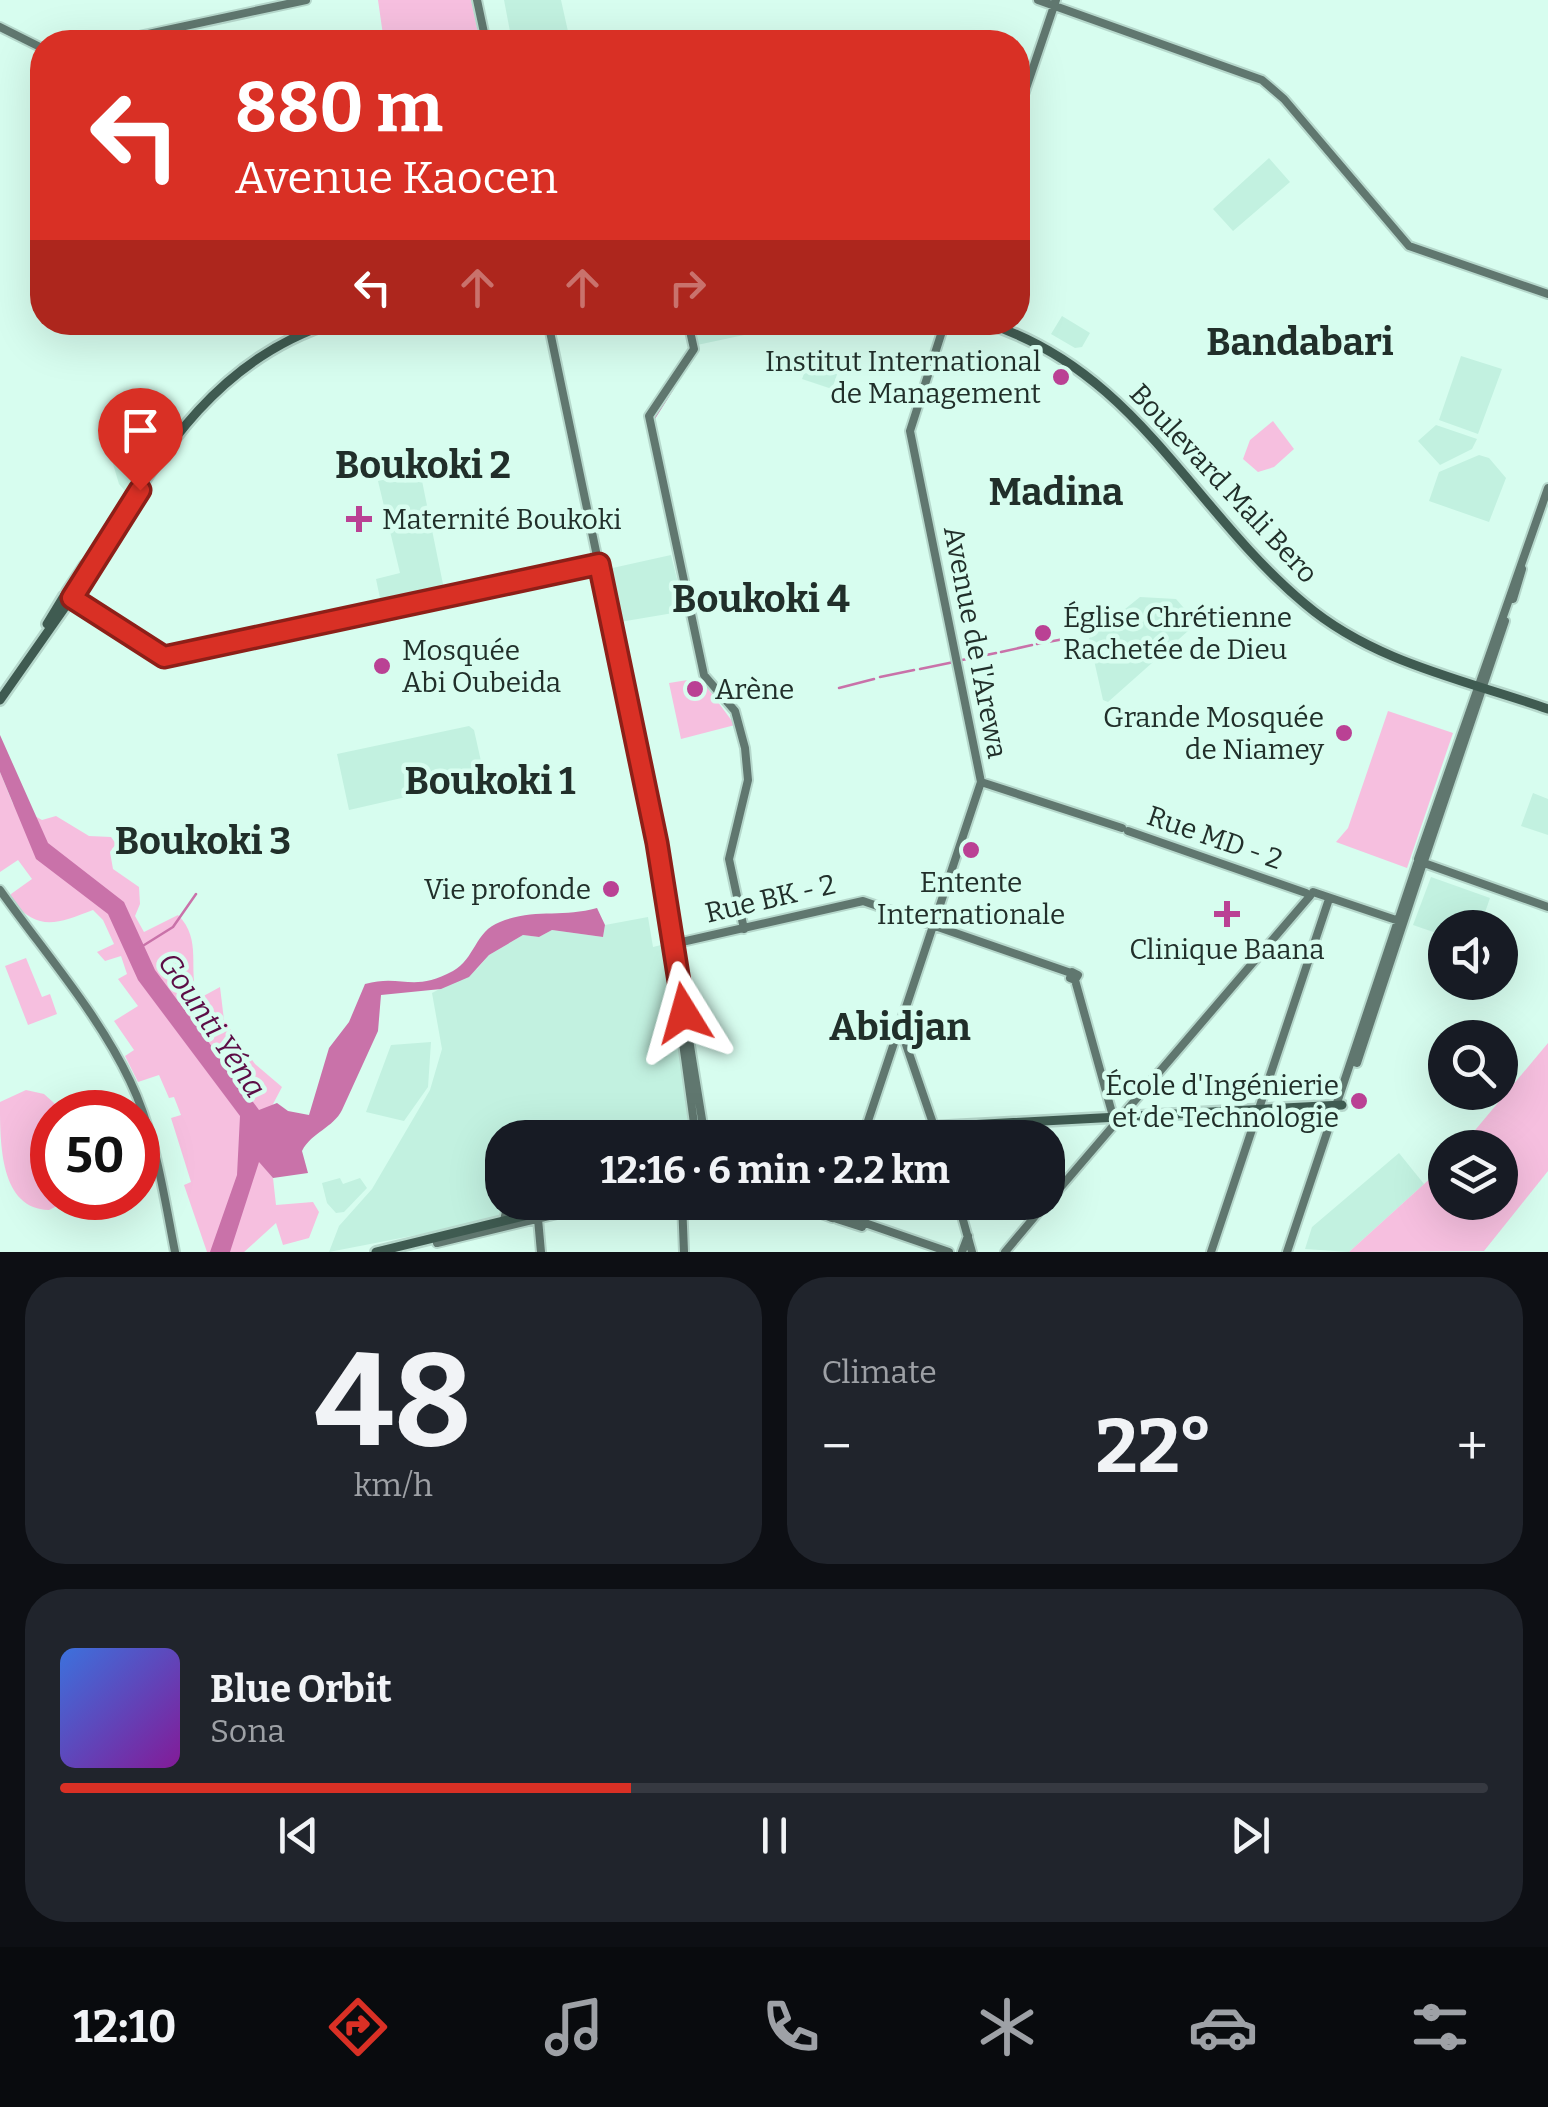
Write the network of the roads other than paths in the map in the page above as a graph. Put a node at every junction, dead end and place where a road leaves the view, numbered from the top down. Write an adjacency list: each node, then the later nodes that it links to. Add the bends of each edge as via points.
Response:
1 (306, 0): 6 (street)
2 (479, 0): 7 (street)
3 (1038, 0): 4 (street)
4 (1055, 3): 9 (street); 10 (street, via 1262,80 1410,246)
5 (0, 28): 8 (street)
6 (167, 30)
7 (485, 30)
8 (30, 42)
9 (1030, 77)
10 (1548, 294)
11 (287, 335): 19 (main road, via 216,381 182,418)
12 (300, 335): 19 (main road, via 225,380)
13 (551, 335): 21 (street)
14 (691, 335): 37 (street, via 694,348 649,416 704,675 735,711 745,748 748,780 729,859)
15 (940, 335): 27 (street, Avenue de l'Arewa, via 910,431)
16 (1019, 335): 20 (main road, Boulevard Mali Bero, via 1088,374)
17 (1029, 335): 20 (main road, Boulevard Mali Bero, via 1122,395)
18 (1548, 488): 23 (street)
19 (121, 516): 22 (main road)
20 (1230, 519): 23 (main road, Boulevard Mali Bero, via 1311,602 1350,630)
21 (599, 564): 22 (street, via 168,657); 38 (street)
22 (69, 596): 24 (main road); 25 (main road)
23 (1481, 684): 26 (main road, Boulevard Mali Bero); 30 (street)
24 (0, 692)
25 (0, 700)
26 (1548, 706)
27 (982, 782): 29 (street, Rue MD - 2); 36 (street, Avenue de l'Arewa)
28 (1123, 817): 29 (street)
29 (1121, 828): 32 (street, Rue MD - 2)
30 (1421, 862): 34 (street); 35 (street)
31 (0, 890): 60 (street, via 130,1080)
32 (1308, 895): 33 (street, Rue MD - 2); 45 (street)
33 (1329, 898): 35 (street, Rue MD - 2); 41 (street)
34 (1548, 907)
35 (1401, 922): 40 (street)
36 (935, 925): 37 (street, Rue BK - 2, via 859,901); 39 (street, Avenue de l'Arewa); 45 (street, Rue BK - 2, via 1073,977)
37 (744, 930): 38 (street, Rue BK - 2)
38 (674, 944): 42 (street)
39 (900, 1027): 43 (street, Avenue de l'Arewa); 44 (street)
40 (1337, 1110): 41 (main road); 70 (street)
41 (1258, 1112): 45 (main road); 69 (street)
42 (697, 1120)
43 (868, 1120)
44 (933, 1120)
45 (1116, 1120): 46 (main road); 47 (street)
46 (1065, 1123)
47 (1065, 1181)
48 (504, 1220): 58 (street)
49 (520, 1220): 58 (main road)
50 (533, 1220): 58 (street)
51 (538, 1220): 63 (street)
52 (683, 1220): 64 (street)
53 (850, 1220): 65 (street)
54 (851, 1220): 66 (street)
55 (963, 1220): 57 (street)
56 (1032, 1220): 59 (street)
57 (968, 1236): 67 (street); 68 (street)
58 (436, 1241): 61 (main road); 62 (main road)
59 (1006, 1251)
60 (175, 1252)
61 (376, 1252)
62 (398, 1252)
63 (541, 1252)
64 (684, 1252)
65 (936, 1252)
66 (949, 1252)
67 (962, 1252)
68 (972, 1252)
69 (1210, 1252)
70 (1290, 1252)

